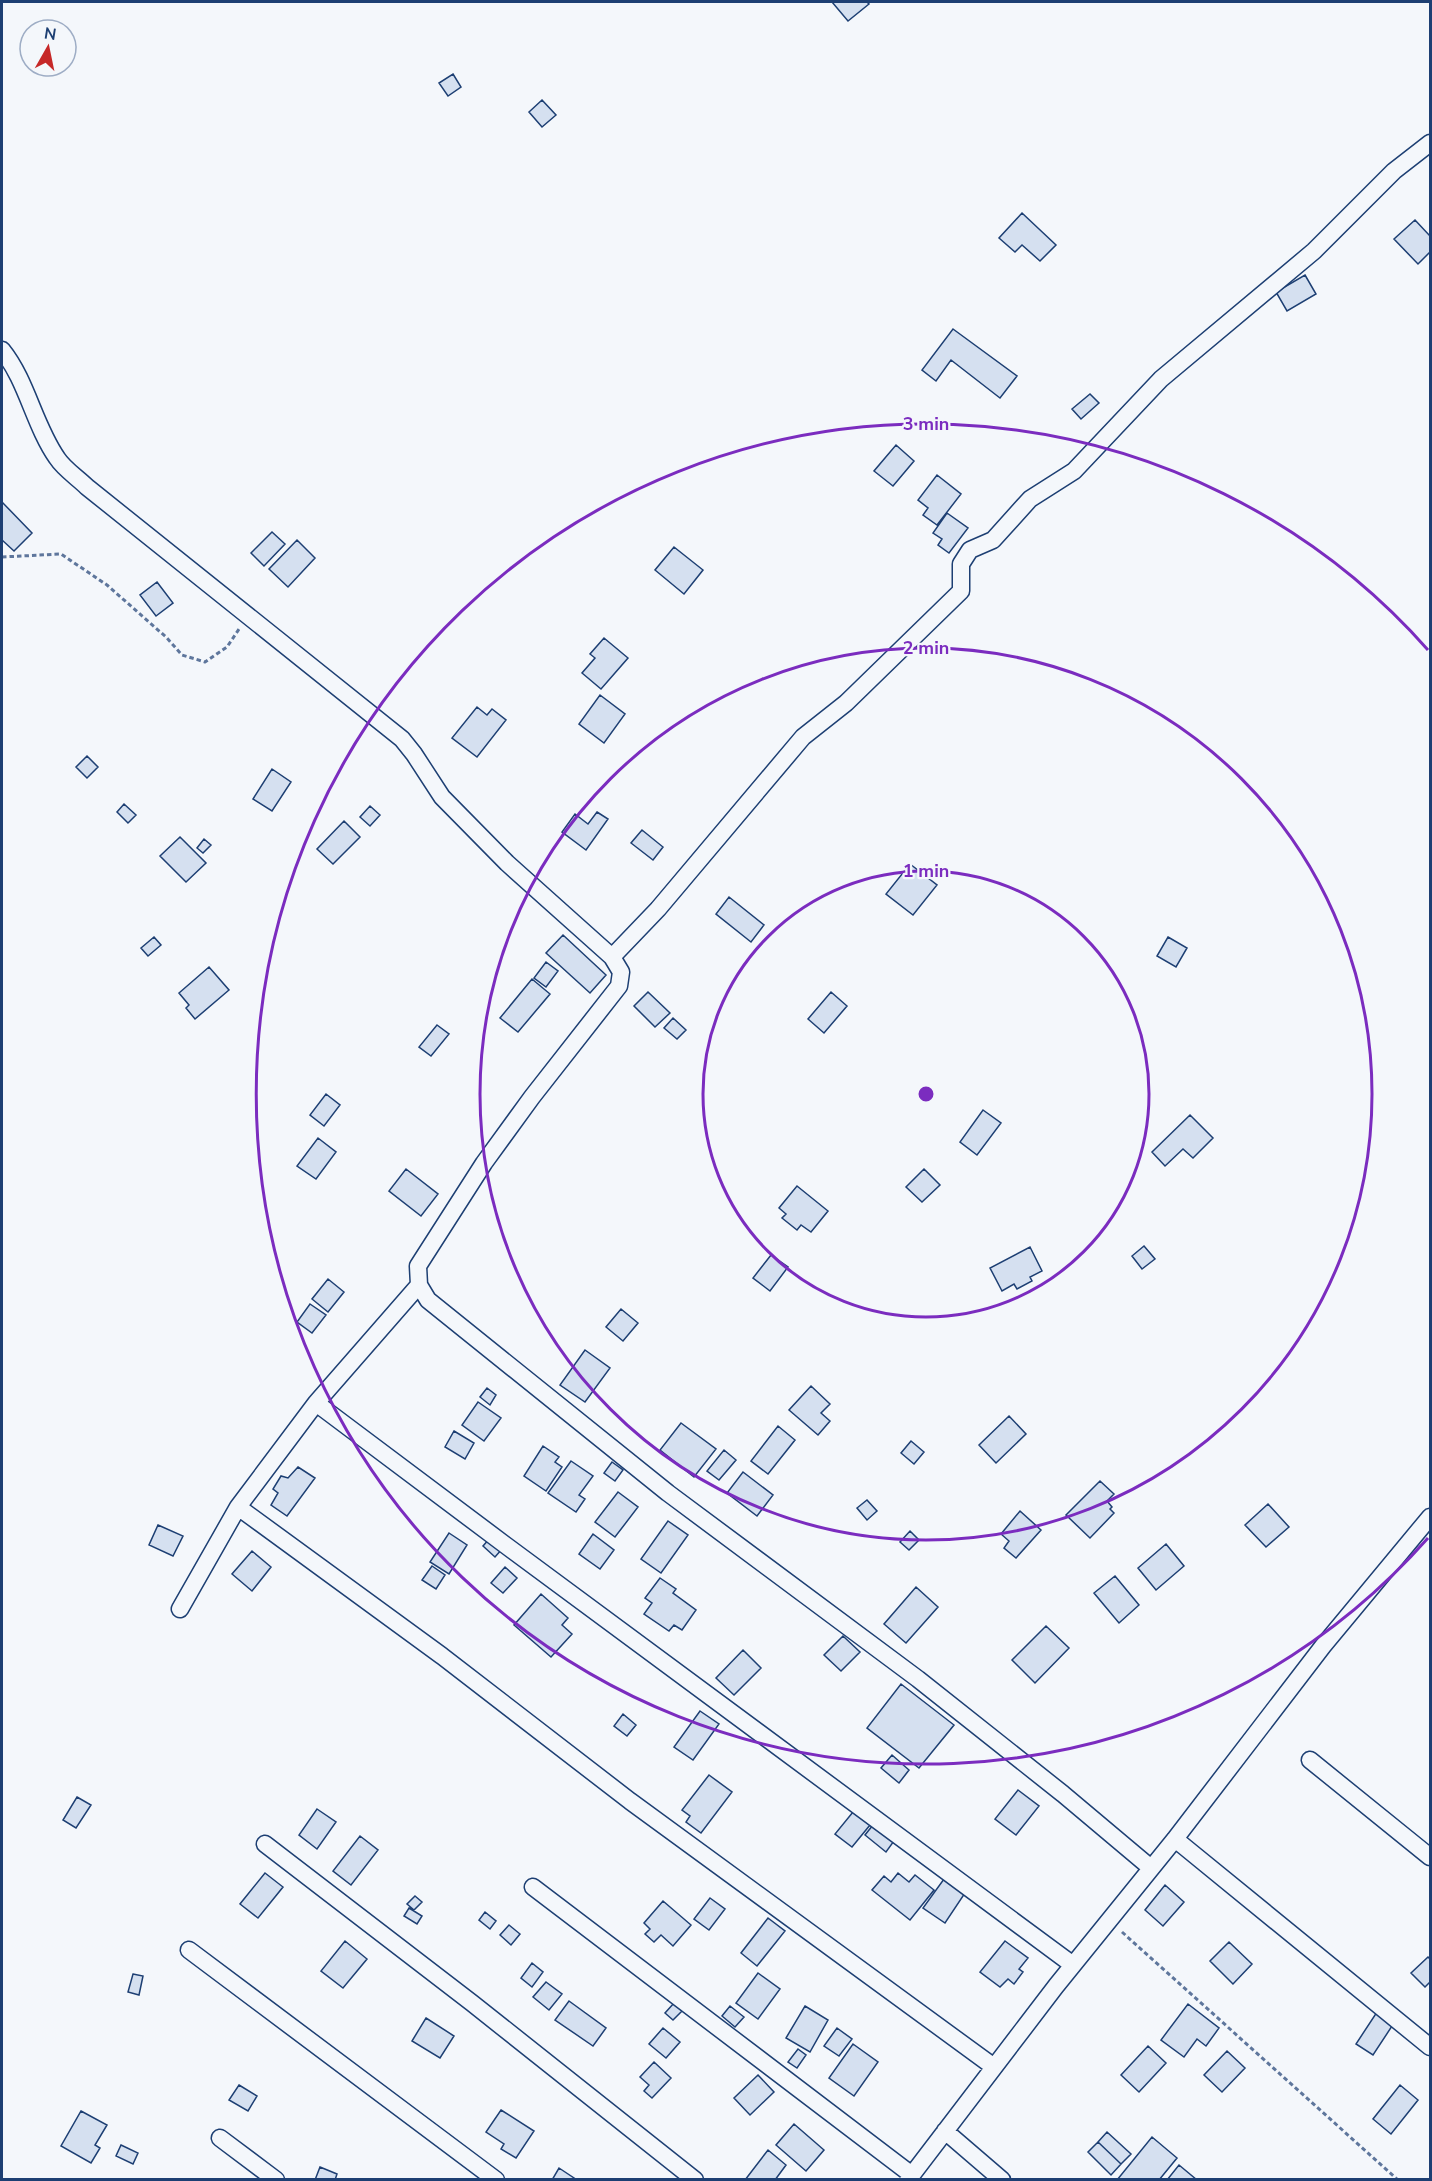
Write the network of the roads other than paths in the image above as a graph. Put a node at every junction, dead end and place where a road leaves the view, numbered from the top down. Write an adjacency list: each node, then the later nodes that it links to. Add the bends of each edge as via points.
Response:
1 (1431, 143): 3 (street, via 1394,171 1314,251 1161,379 1074,471 1030,500 993,540 970,550 961,564 961,591 846,703 803,737 658,909)
2 (2, 350): 3 (street, via 58,459 87,487 402,739 442,797 507,863)
3 (612, 957): 4 (street, via 621,972 619,986 484,1163 418,1266)
4 (419, 1285): 5 (street); 13 (street, via 428,1300 668,1493 918,1679)
5 (316, 1403): 6 (street); 16 (street)
6 (238, 1507): 8 (street); 18 (street)
7 (1431, 1517): 10 (street, via 1323,1646)
8 (180, 1609)
9 (1310, 1760): 12 (street)
10 (1175, 1839): 13 (street); 17 (street)
11 (265, 1844): 24 (street)
12 (1431, 1857)
13 (1151, 1869): 16 (street)
14 (533, 1887): 21 (street)
15 (189, 1950): 23 (street)
16 (1073, 1965): 18 (street)
17 (1431, 2047)
18 (994, 2067): 19 (street)
19 (945, 2131): 21 (street); 25 (street)
20 (220, 2138): 22 (street)
21 (910, 2177)
22 (276, 2180)
23 (496, 2180)
24 (695, 2180)
25 (1002, 2180)

